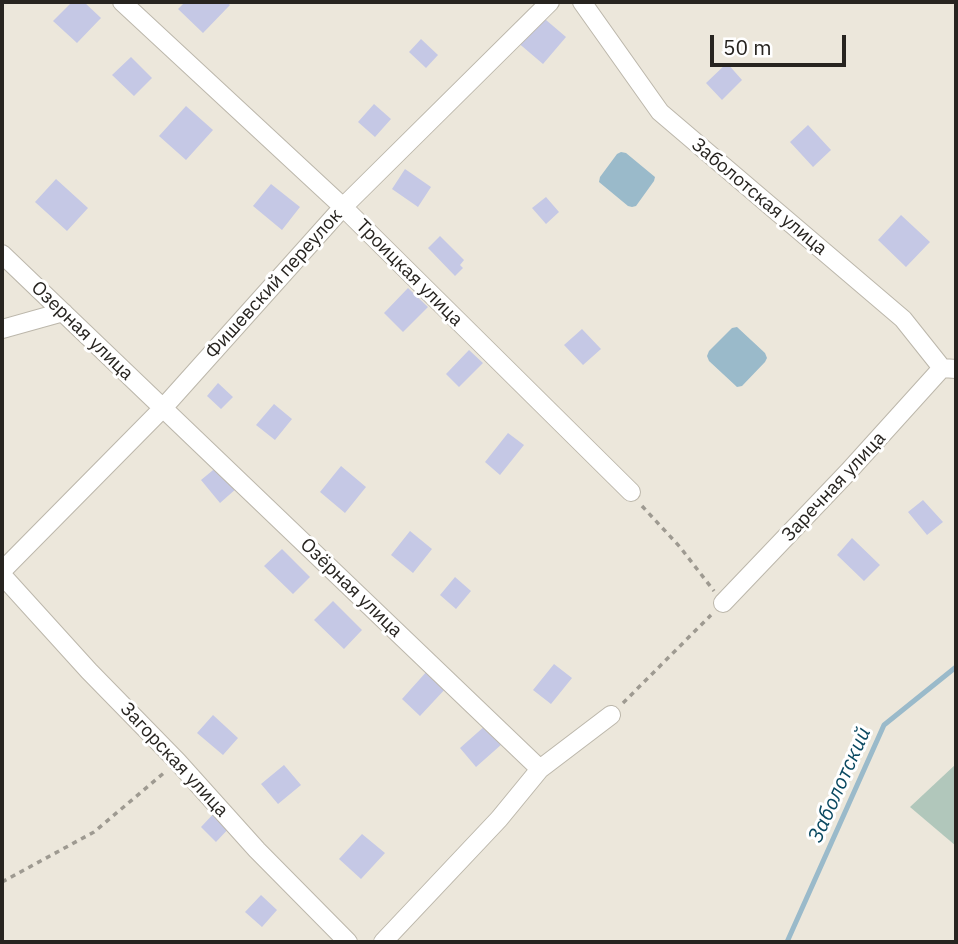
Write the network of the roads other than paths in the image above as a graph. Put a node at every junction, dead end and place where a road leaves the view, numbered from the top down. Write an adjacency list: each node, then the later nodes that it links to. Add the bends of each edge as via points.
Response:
1 (122, 2): 4 (street, Троицкая улица)
2 (550, 2): 4 (street, Фишевский переулок)
3 (582, 2): 8 (street, Заболотская улица, via 660,112 903,319)
4 (343, 207): 9 (street, Фишевский переулок); 10 (street, Троицкая улица)
5 (2, 254): 6 (street, Озерная улица)
6 (63, 312): 7 (street); 9 (street, Озерная улица)
7 (2, 329)
8 (949, 369): 12 (street, Заречная улица)
9 (163, 408): 11 (street, Фишевский переулок); 14 (street, Озёрная улица)
10 (631, 492)
11 (2, 573): 15 (street, Загорская улица, via 89,671)
12 (723, 603)
13 (611, 715): 14 (street)
14 (540, 769): 16 (street)
15 (348, 942)
16 (383, 942)

